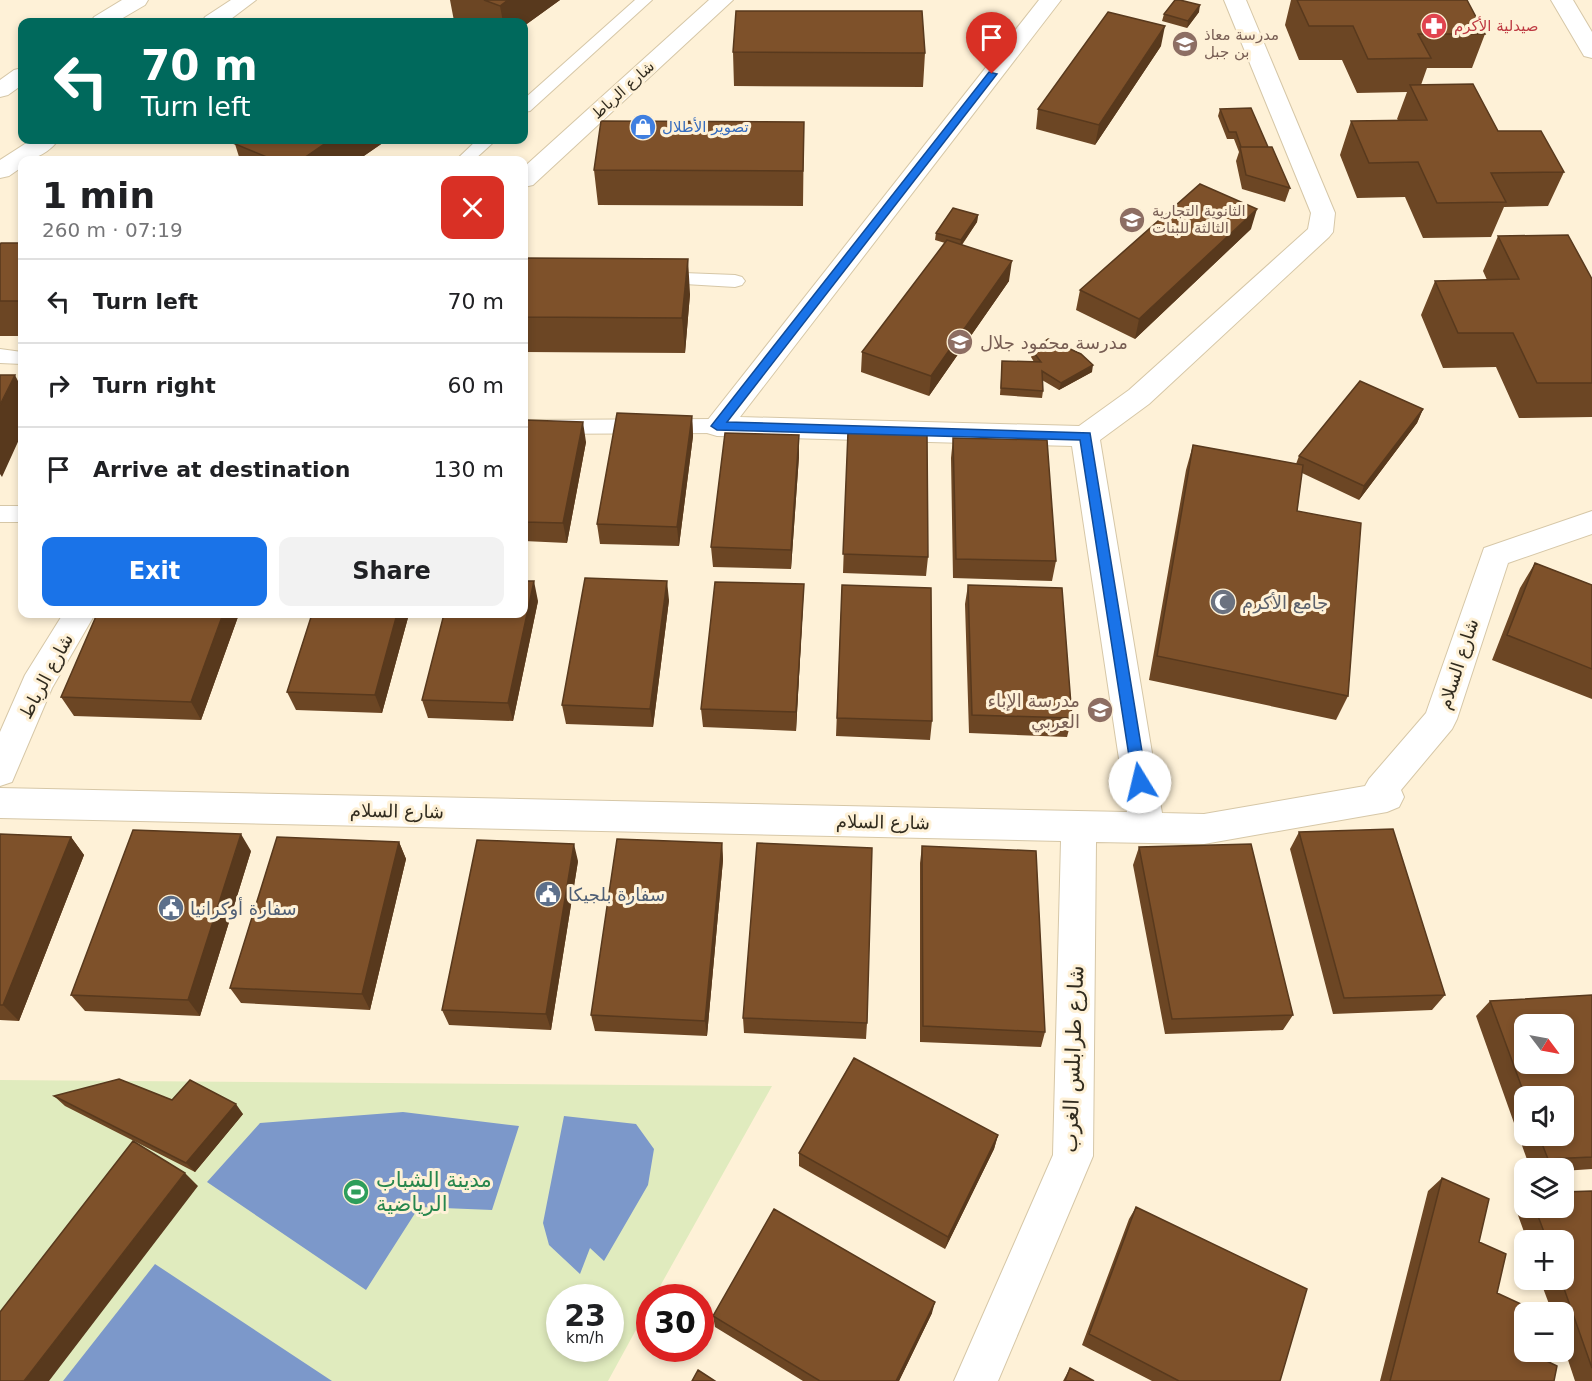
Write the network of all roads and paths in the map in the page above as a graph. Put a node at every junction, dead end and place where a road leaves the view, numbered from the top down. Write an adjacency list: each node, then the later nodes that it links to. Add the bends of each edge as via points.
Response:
1 (137, 0): 10 (main road)
2 (245, 0): 11 (main road)
3 (644, 0): 15 (lane)
4 (722, 0): 22 (main road, شارع الرباط)
5 (1050, 0): 27 (main road)
6 (1235, 0): 29 (main road, via 1323,213 1320,232 1139,396)
7 (1562, 0): 12 (main road)
8 (1581, 0): 9 (main road, via 1588,11)
9 (1592, 10)
10 (108, 18)
11 (219, 18)
12 (1592, 51)
13 (18, 78): 14 (main road)
14 (0, 90)
15 (528, 103)
16 (40, 144): 18 (main road)
17 (482, 144): 19 (lane)
18 (22, 156)
19 (469, 156)
20 (18, 159): 21 (main road)
21 (0, 171)
22 (528, 176)
23 (641, 278): 24 (lane)
24 (735, 281)
25 (0, 356): 26 (lane)
26 (18, 358)
27 (717, 426): 28 (lane); 29 (main road)
28 (528, 427)
29 (1085, 436): 37 (main road)
30 (0, 514): 31 (lane)
31 (18, 514)
32 (1592, 522): 37 (main road, شارع السلام, via 1495,556 1440,719 1381,789 1387,798 1204,829)
33 (77, 618): 34 (main road, شارع الرباط, via 37,684)
34 (0, 772)
35 (0, 803): 36 (main road, شارع السلام)
36 (1079, 826): 37 (main road, شارع السلام); 38 (main road, شارع طرابلس الغرب, via 1073,1156)
37 (1147, 828)
38 (976, 1381)

